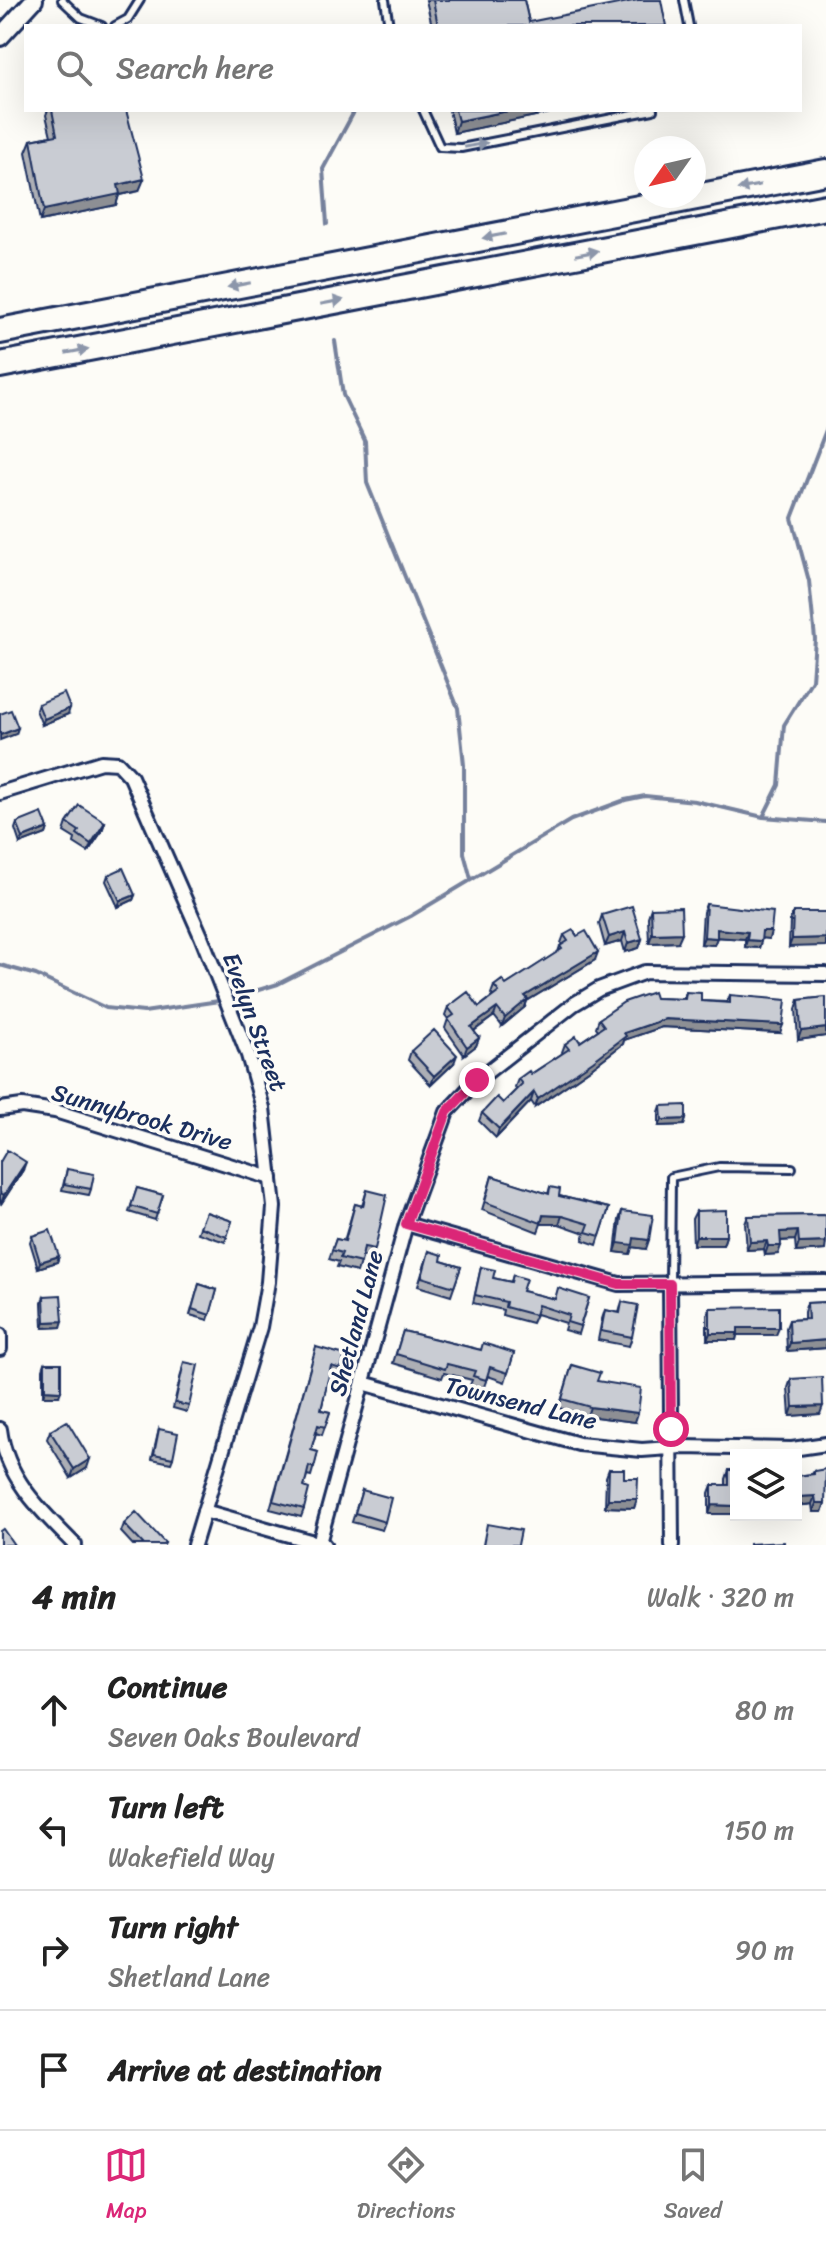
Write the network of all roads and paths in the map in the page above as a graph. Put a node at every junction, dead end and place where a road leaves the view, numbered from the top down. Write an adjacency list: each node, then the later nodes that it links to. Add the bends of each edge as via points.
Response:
1 (34, 0): 10 (street)
2 (62, 0): 6 (lane, via 81,18)
3 (140, 0): 7 (lane)
4 (385, 0): 8 (lane)
5 (684, 0): 9 (lane)
6 (97, 24)
7 (119, 24)
8 (389, 24)
9 (689, 24)
10 (0, 37)
11 (424, 112): 12 (lane, one-way to 12, via 440,147 461,148)
12 (643, 112)
13 (826, 172): 15 (highway, one-way to 15)
14 (826, 207): 16 (highway, one-way to 14)
15 (0, 331)
16 (0, 365)
17 (0, 793): 21 (street, Evelyn Street, via 101,762 118,763 136,788 248,1055 263,1108)
18 (826, 974): 22 (street, Shetland Lane, via 645,972 599,989 477,1080 447,1112)
19 (0, 1109): 21 (street, Sunnybrook Drive, via 55,1111)
20 (792, 1168): 24 (lane, via 719,1167 671,1177)
21 (271, 1178): 31 (street, Evelyn Street, via 274,1207 260,1327)
22 (406, 1224): 24 (street, via 619,1284); 27 (street, Shetland Lane)
23 (826, 1282): 24 (street)
24 (670, 1284): 30 (street)
25 (0, 1335): 26 (street)
26 (0, 1349)
27 (363, 1383): 30 (street, Townsend Lane, via 579,1444); 32 (street, Shetland Lane)
28 (0, 1429): 33 (street, via 11,1470 25,1492)
29 (826, 1444): 30 (street, Townsend Lane)
30 (671, 1450): 35 (street)
31 (204, 1511): 32 (street); 34 (street, Evelyn Street)
32 (322, 1544)
33 (75, 1545)
34 (194, 1545)
35 (672, 1545)

